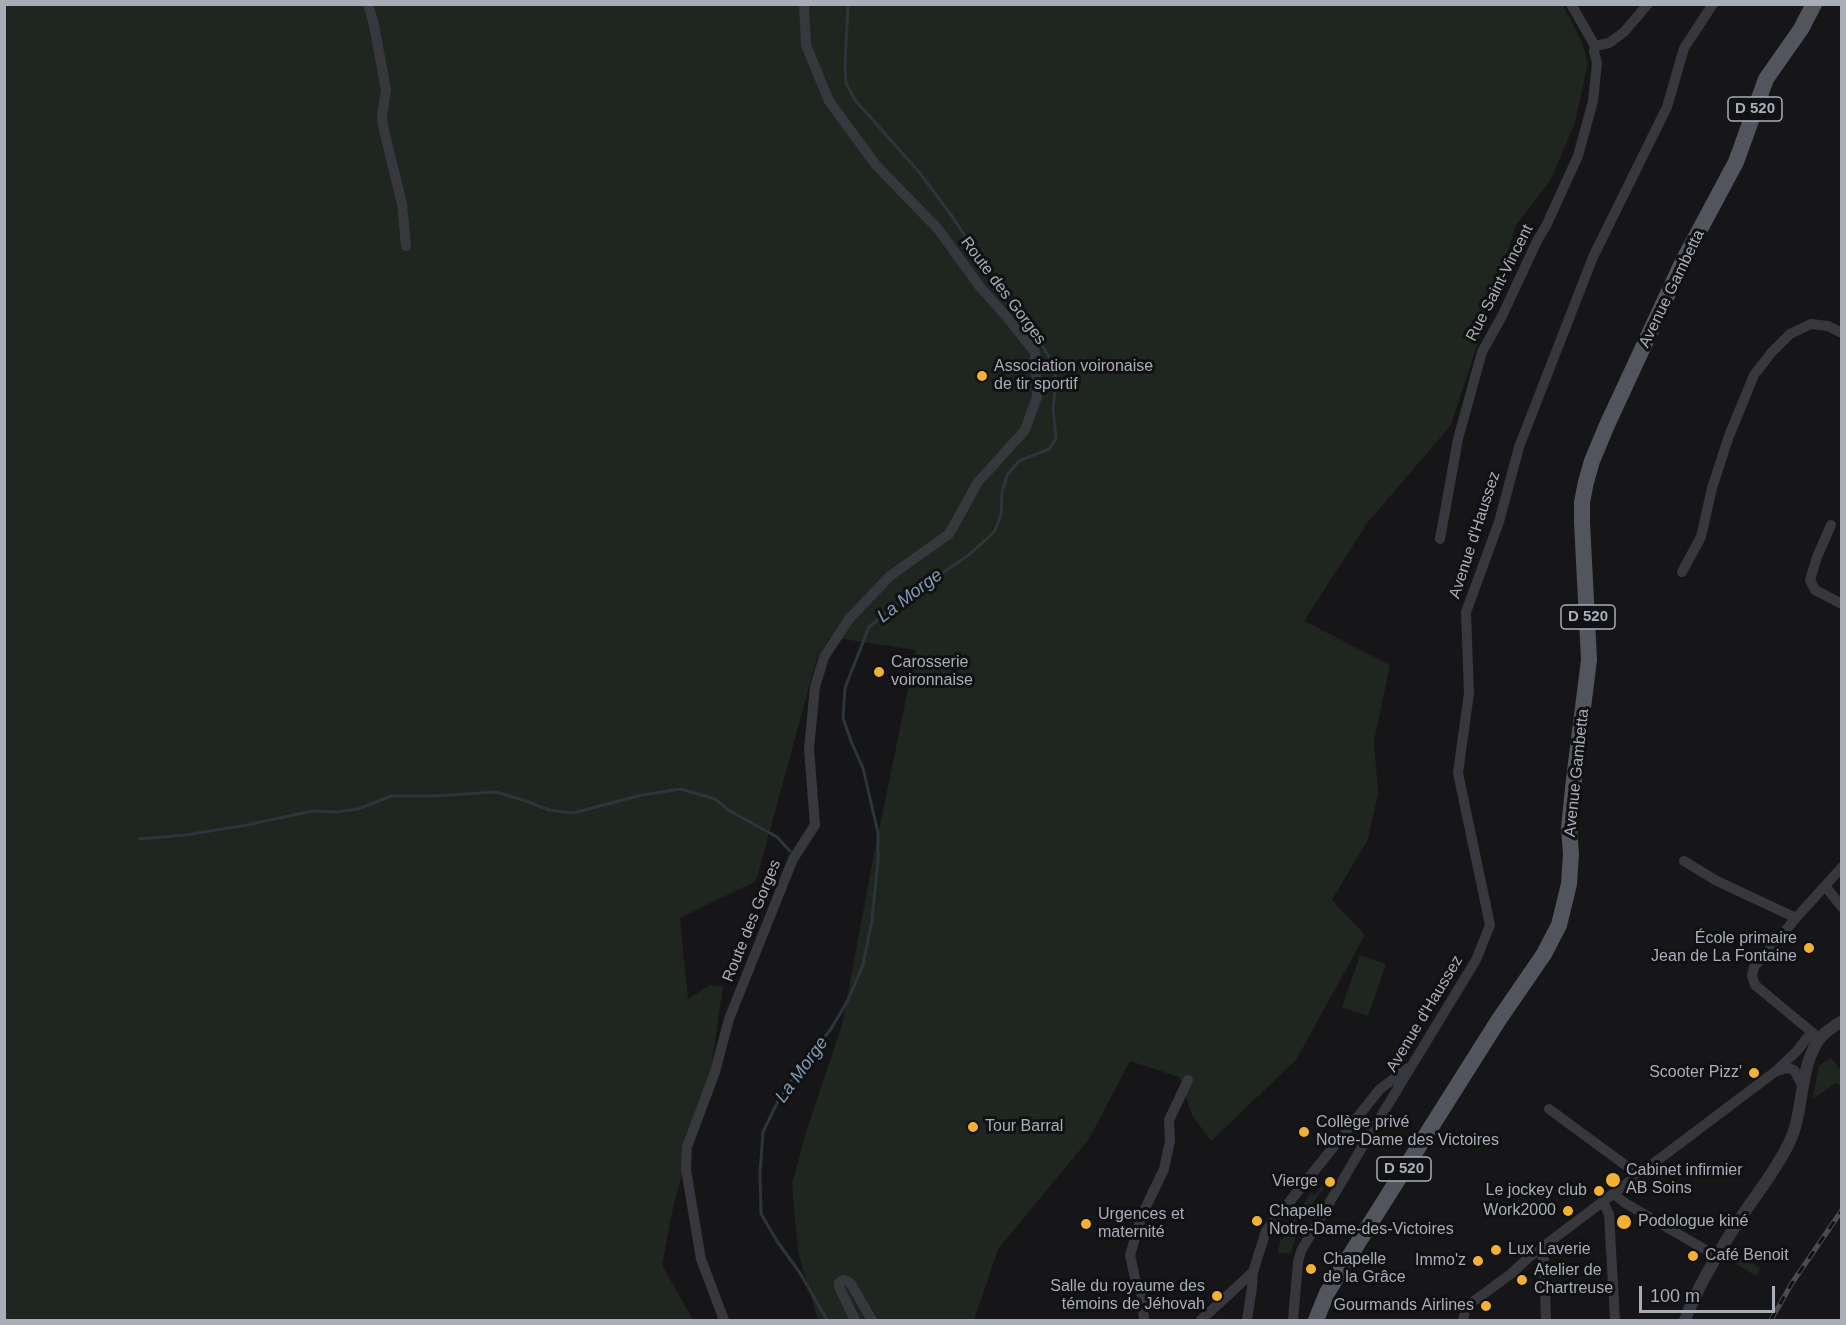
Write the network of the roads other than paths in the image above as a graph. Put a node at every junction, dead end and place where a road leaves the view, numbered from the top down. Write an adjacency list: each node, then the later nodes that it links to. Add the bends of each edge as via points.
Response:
1 (368, 4): 8 (street, via 386,90 383,126 400,195)
2 (804, 4): 36 (street, Route des Gorges, via 806,45 829,101 876,165 938,229 1035,352 1037,397 1025,430 978,482 949,534 890,576 849,619 824,657 815,687 808,749 815,825 793,858 729,1019 687,1147 686,1169 701,1259)
3 (1571, 4): 7 (street)
4 (1648, 4): 7 (street, via 1624,32 1609,43)
5 (1713, 4): 23 (street, Avenue d'Haussez, via 1684,48 1666,107 1593,257 1519,447 1499,522 1466,612 1469,693 1458,773 1490,926 1476,960)
6 (1814, 4): 42 (main road, Avenue Gambetta / D 520, via 1766,79 1740,153 1683,261 1617,403 1586,482 1582,522 1589,660 1569,828 1570,871 1559,925 1344,1265)
7 (1595, 46): 11 (street, Rue Saint-Vincent, via 1593,101 1578,156 1482,352 1458,439)
8 (406, 246)
9 (1842, 333): 12 (street, via 1811,324 1790,334 1754,375 1729,436 1701,537)
10 (1831, 525): 13 (street, via 1810,580 1815,590)
11 (1440, 539)
12 (1682, 572)
13 (1842, 604)
14 (1684, 861): 18 (street)
15 (1842, 867): 16 (street)
16 (1825, 886): 17 (street); 18 (street)
17 (1842, 907)
18 (1796, 918): 19 (street, via 1754,967 1752,976 1755,985)
19 (1795, 1018): 21 (street); 22 (street, via 1800,1032)
20 (1842, 1021): 21 (street)
21 (1820, 1039): 22 (street); 26 (street, via 1812,1052)
22 (1797, 1051): 24 (street)
23 (1410, 1067): 33 (street, via 1380,1089 1266,1231); 41 (street, Avenue d'Haussez, via 1304,1245 1298,1262)
24 (1776, 1071): 26 (street, via 1794,1070); 28 (street)
25 (1188, 1080): 35 (street, via 1169,1120 1170,1141 1164,1170 1142,1215 1130,1255)
26 (1803, 1088): 32 (street, via 1789,1143)
27 (1549, 1110): 28 (street)
28 (1637, 1176): 29 (street)
29 (1614, 1194): 30 (street); 32 (street)
30 (1603, 1202): 31 (street); 44 (street, via 1610,1214)
31 (1540, 1251): 34 (street); 43 (street, via 1544,1260)
32 (1718, 1257): 45 (street)
33 (1253, 1272): 39 (street); 40 (street)
34 (1464, 1315)
35 (1144, 1317)
36 (724, 1320)
37 (855, 1320): 38 (street, via 839,1287 843,1280 851,1284)
38 (872, 1320)
39 (1201, 1320)
40 (1247, 1320)
41 (1293, 1320)
42 (1316, 1320)
43 (1546, 1320)
44 (1615, 1320)
45 (1684, 1320)

